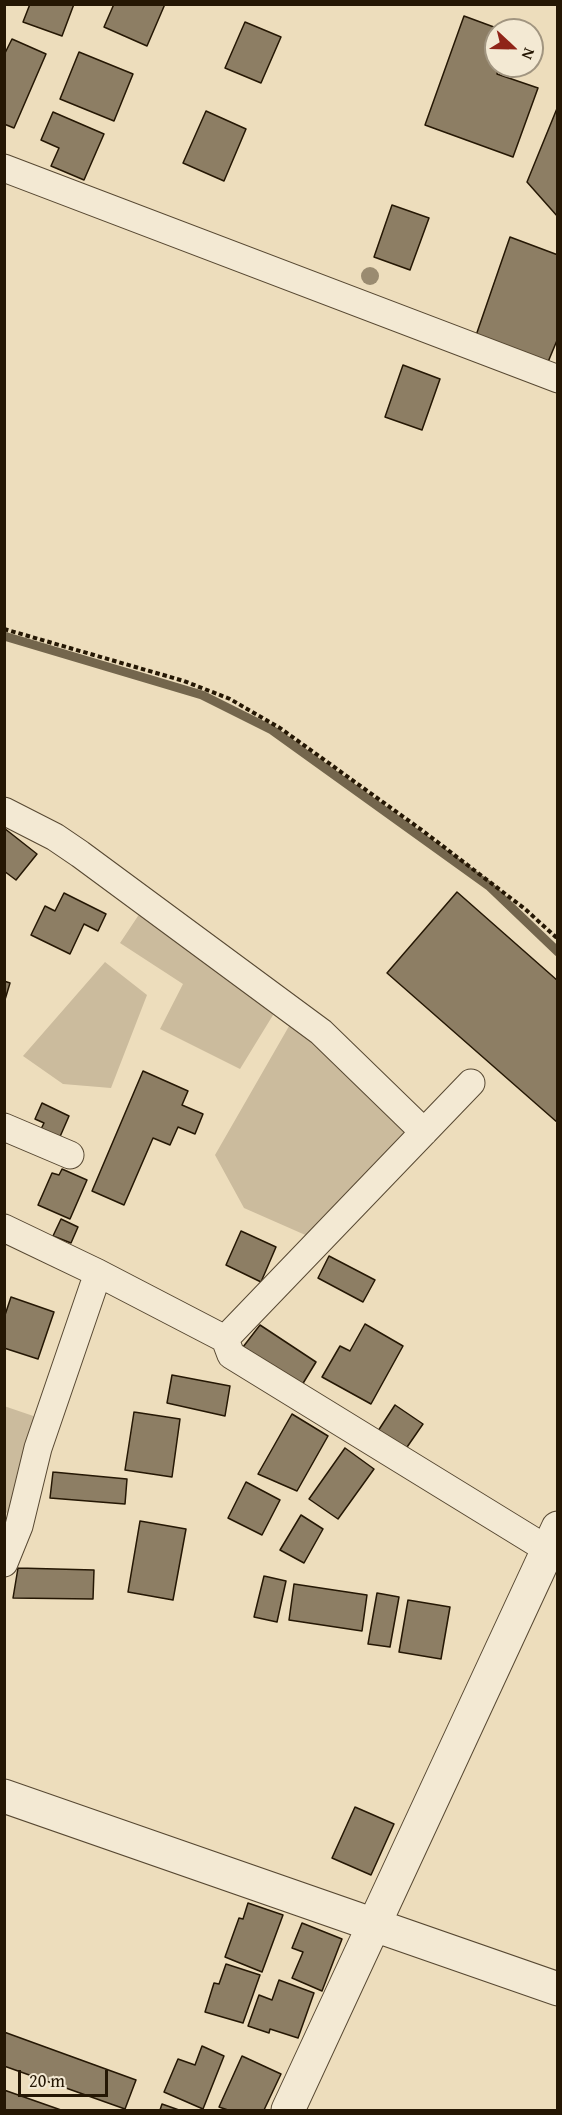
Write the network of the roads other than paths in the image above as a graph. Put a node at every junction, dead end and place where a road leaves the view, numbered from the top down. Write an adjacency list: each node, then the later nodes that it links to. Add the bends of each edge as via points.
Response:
1 (4, 168): 2 (street)
2 (558, 379)
3 (4, 810): 6 (street, via 80,854 321,1032)
4 (471, 1083): 6 (street)
5 (4, 1127): 7 (street)
6 (424, 1132): 10 (street)
7 (70, 1155)
8 (4, 1228): 9 (street)
9 (98, 1273): 10 (street); 12 (street, via 38,1448 19,1526)
10 (225, 1339): 11 (street, via 231,1355)
11 (554, 1544): 14 (street)
12 (4, 1563)
13 (4, 1796): 14 (street)
14 (374, 1924): 15 (street); 16 (street)
15 (558, 1989)
16 (288, 2110)

